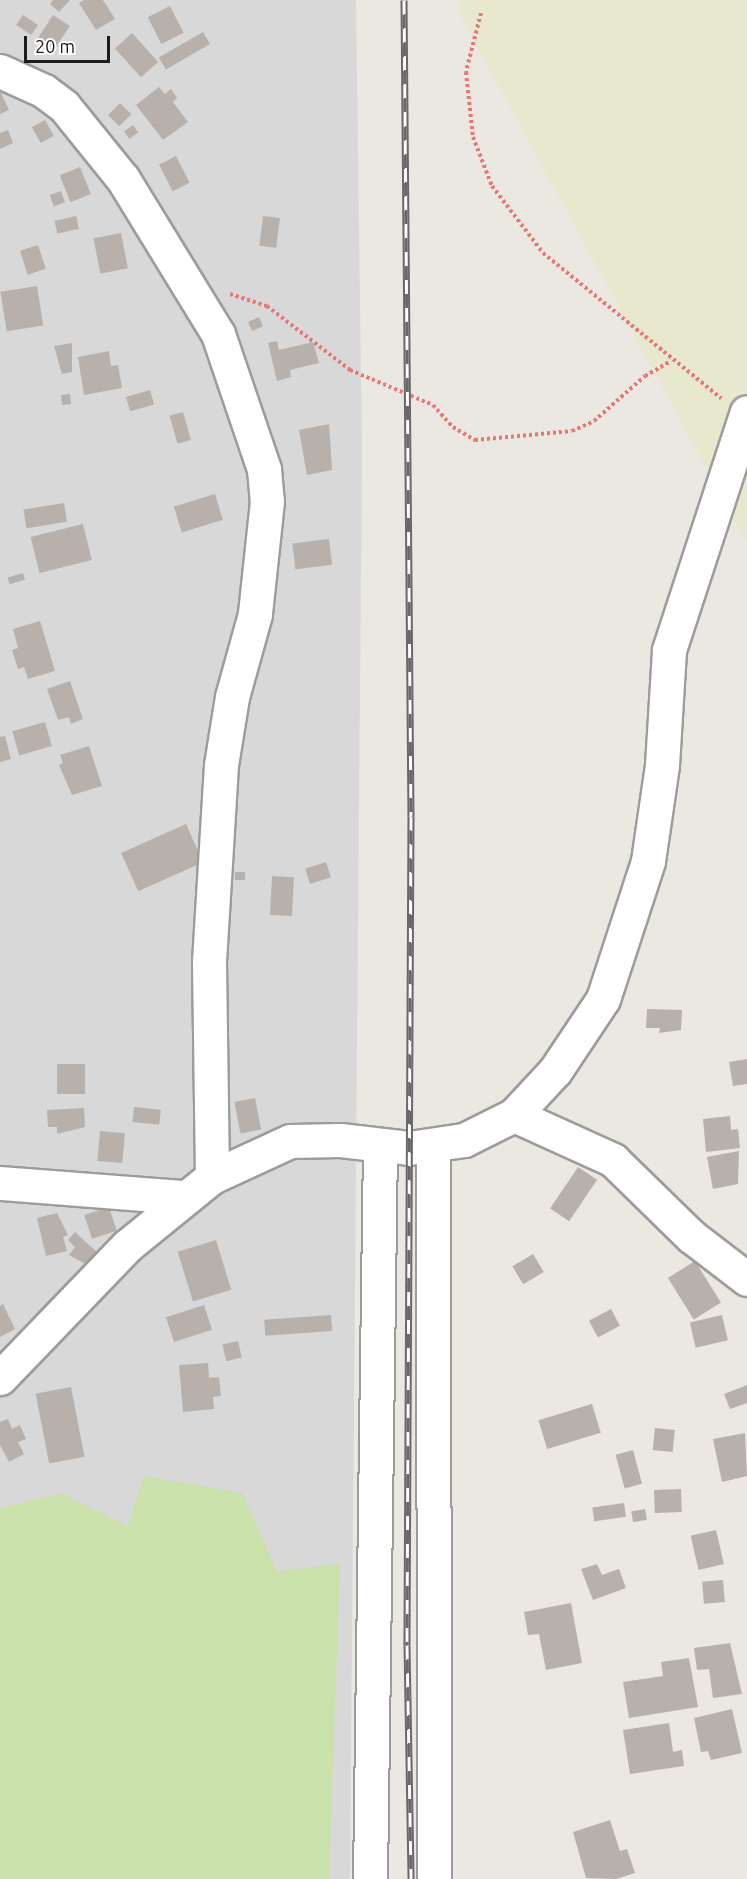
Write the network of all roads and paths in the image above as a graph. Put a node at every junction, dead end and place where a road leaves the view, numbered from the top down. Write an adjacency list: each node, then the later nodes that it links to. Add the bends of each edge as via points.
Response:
1 (481, 13): 4 (path, via 466,72 473,137 492,186 543,253)
2 (0, 71): 3 (street, via 44,91 64,106 123,179)
3 (186, 279): 4 (path, via 267,306 350,370 433,405 458,432 476,440 572,431 594,422 645,376); 9 (street, via 230,358 259,444 267,486 255,614 232,697 221,765 209,962)
4 (671, 361): 5 (path)
5 (746, 414): 6 (street, via 669,650 656,813 648,861 616,968 588,1028)
6 (514, 1115): 7 (street, via 464,1140); 12 (street, via 613,1160 692,1237)
7 (433, 1145): 8 (street); 15 (street)
8 (380, 1146): 9 (street, via 340,1140 290,1141); 14 (street, via 368,1722)
9 (212, 1177): 11 (street)
10 (0, 1183): 11 (street)
11 (184, 1197): 13 (street, via 127,1246)
12 (747, 1279)
13 (0, 1378)
14 (370, 1879)
15 (434, 1879)

